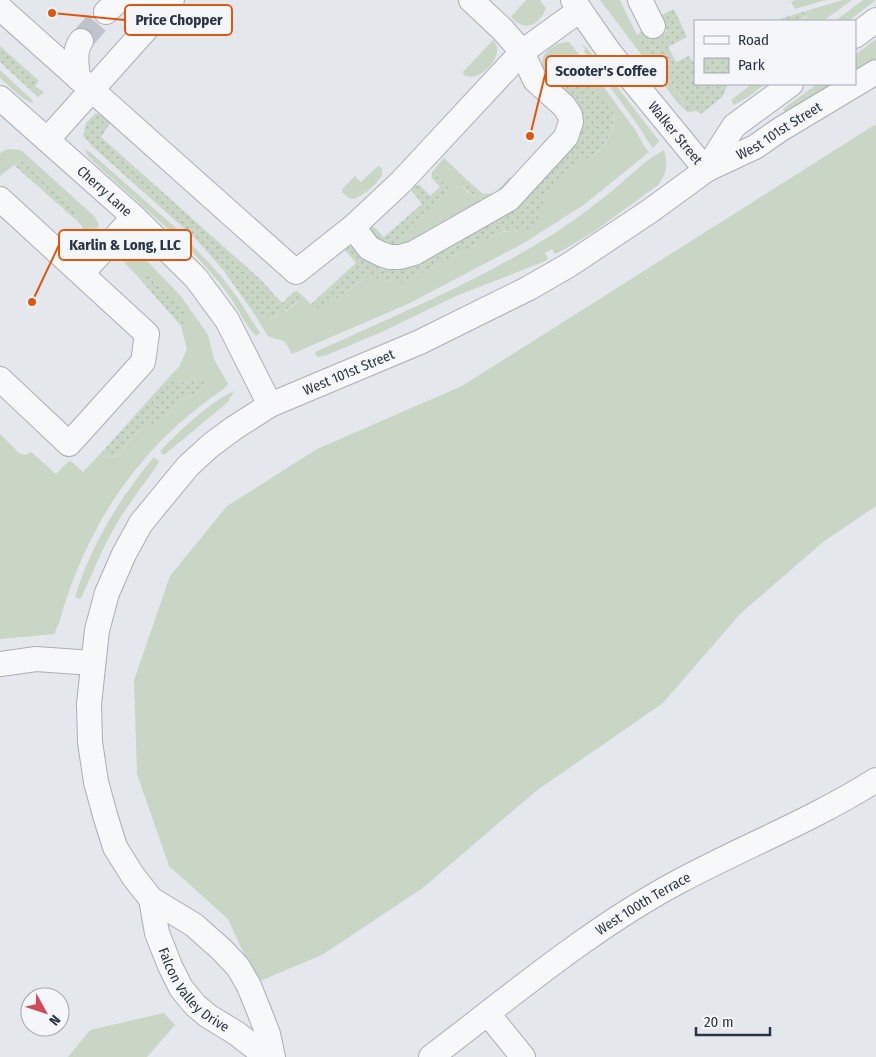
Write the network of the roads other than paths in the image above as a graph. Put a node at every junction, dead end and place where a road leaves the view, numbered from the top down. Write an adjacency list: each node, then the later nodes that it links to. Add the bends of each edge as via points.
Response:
1 (136, 0): 5 (street)
2 (471, 0): 11 (street)
3 (640, 0): 8 (street)
4 (577, 5): 11 (street); 19 (street, Walker Street, via 610,53)
5 (167, 6): 13 (street)
6 (0, 8): 13 (street)
7 (876, 20): 9 (street)
8 (653, 26)
9 (856, 35)
10 (80, 41): 13 (street, via 76,60)
11 (522, 52): 22 (street, via 401,182); 22 (street, via 535,80 564,106 571,122 566,137 509,199 414,253 400,257 390,257 369,248)
12 (876, 72): 14 (street, West 101st Street)
13 (85, 84): 18 (street); 22 (street, via 296,272)
14 (856, 84)
15 (790, 85): 19 (street, West 101st Street, via 734,126)
16 (854, 85): 19 (street, West 101st Street, via 755,147)
17 (4, 109): 18 (street, Cherry Lane)
18 (47, 140): 21 (street, Cherry Lane)
19 (706, 170): 25 (street, West 101st Street, via 570,266 420,342)
20 (0, 199): 23 (street)
21 (134, 217): 23 (street); 25 (street, Cherry Lane, via 196,278 227,320)
22 (353, 227)
23 (82, 273): 24 (street, via 147,334 143,362 69,444)
24 (0, 379)
25 (270, 405): 26 (street, West 101st Street, via 234,428 188,466 141,523 107,593 97,630)
26 (93, 663): 27 (street, via 36,659); 29 (street, Falcon Valley Drive, via 89,732 96,782 115,847)
27 (0, 664)
28 (876, 780): 30 (street, West 100th Terrace, via 822,811 678,882 627,912)
29 (151, 899): 31 (street, Falcon Valley Drive, via 157,932 181,988 208,1016); 32 (street, Falcon Valley Drive, via 194,925 238,967 268,1034)
30 (488, 1014): 33 (street, West 100th Terrace); 34 (street)
31 (267, 1057)
32 (273, 1057)
33 (431, 1057)
34 (524, 1057)

